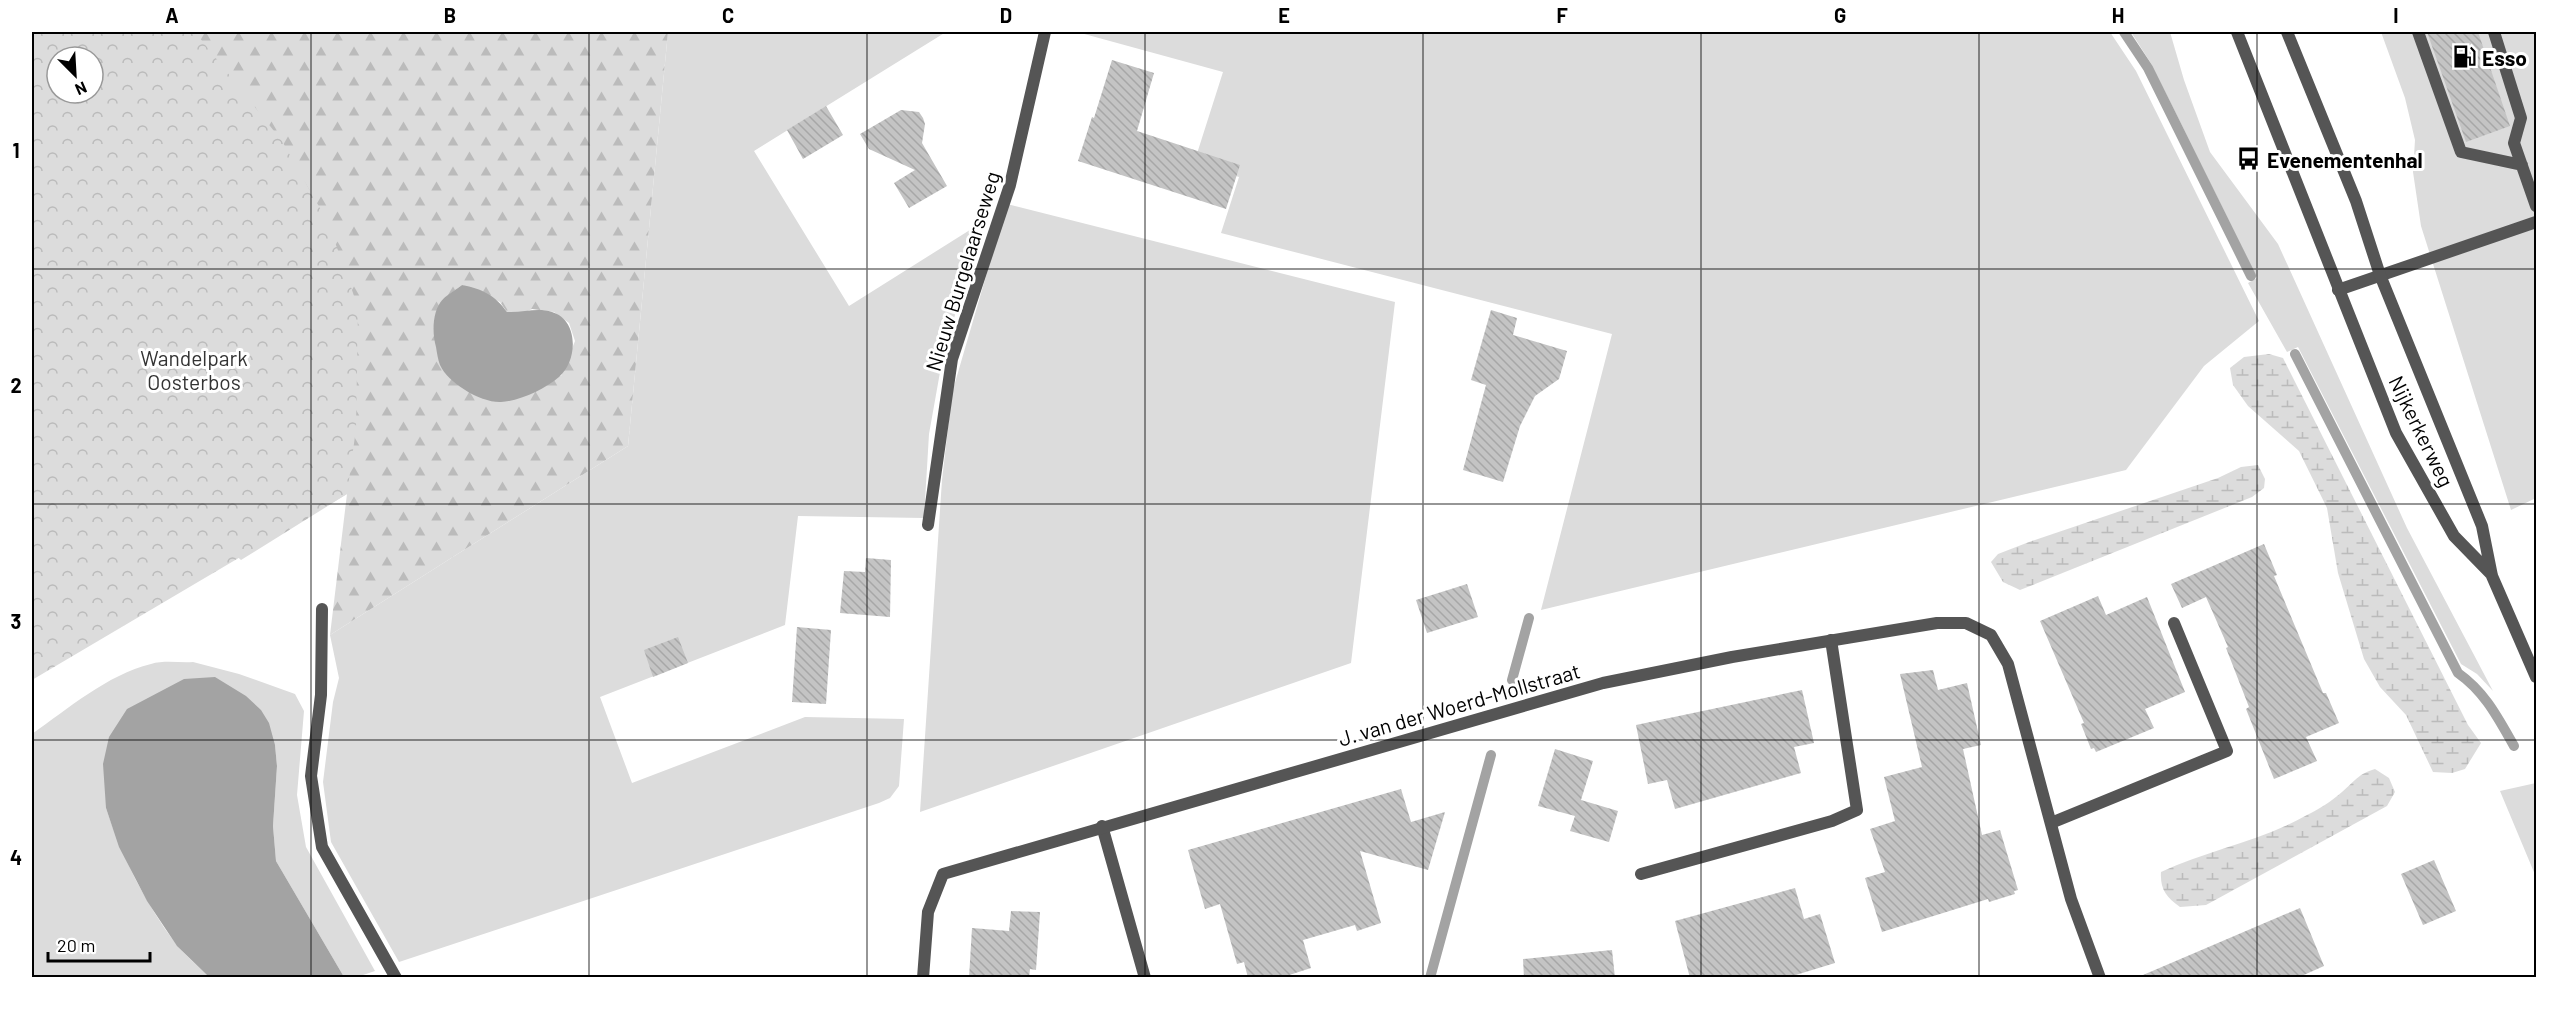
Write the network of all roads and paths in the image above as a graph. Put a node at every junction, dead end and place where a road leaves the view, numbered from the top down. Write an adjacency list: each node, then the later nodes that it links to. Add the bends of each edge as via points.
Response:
1 (1045, 32): 11 (street, Nieuw Burgelaarseweg, via 1010,185 952,359)
2 (2237, 32): 10 (street, Nijkerkerweg)
3 (2287, 32): 9 (street, Nijkerkerweg, via 2356,201)
4 (2418, 32): 6 (street, via 2461,152)
5 (2494, 32): 6 (street, via 2521,118 2514,143)
6 (2522, 165): 7 (street)
7 (2536, 207)
8 (2536, 222): 9 (street)
9 (2380, 275): 10 (street); 12 (street, Nijkerkerweg, via 2482,526)
10 (2338, 290): 12 (street, Nijkerkerweg, via 2396,433 2454,536)
11 (928, 525)
12 (2492, 576): 16 (street, Nijkerkerweg)
13 (322, 609): 20 (street, via 321,695 311,776 322,847)
14 (2174, 623): 17 (street, via 2227,751)
15 (1831, 640): 17 (street, J. van der Woerd-Mollstraat, via 1937,623 1966,623 1991,635 2008,664); 18 (street, J. van der Woerd-Mollstraat, via 1603,683); 19 (street, via 1857,810 1832,821)
16 (2536, 677)
17 (2051, 823): 23 (street, J. van der Woerd-Mollstraat, via 2071,898)
18 (1102, 826): 21 (street, J. van der Woerd-Mollstraat, via 943,874 928,912); 22 (street)
19 (1641, 874)
20 (396, 978)
21 (922, 978)
22 (1146, 978)
23 (2100, 978)

